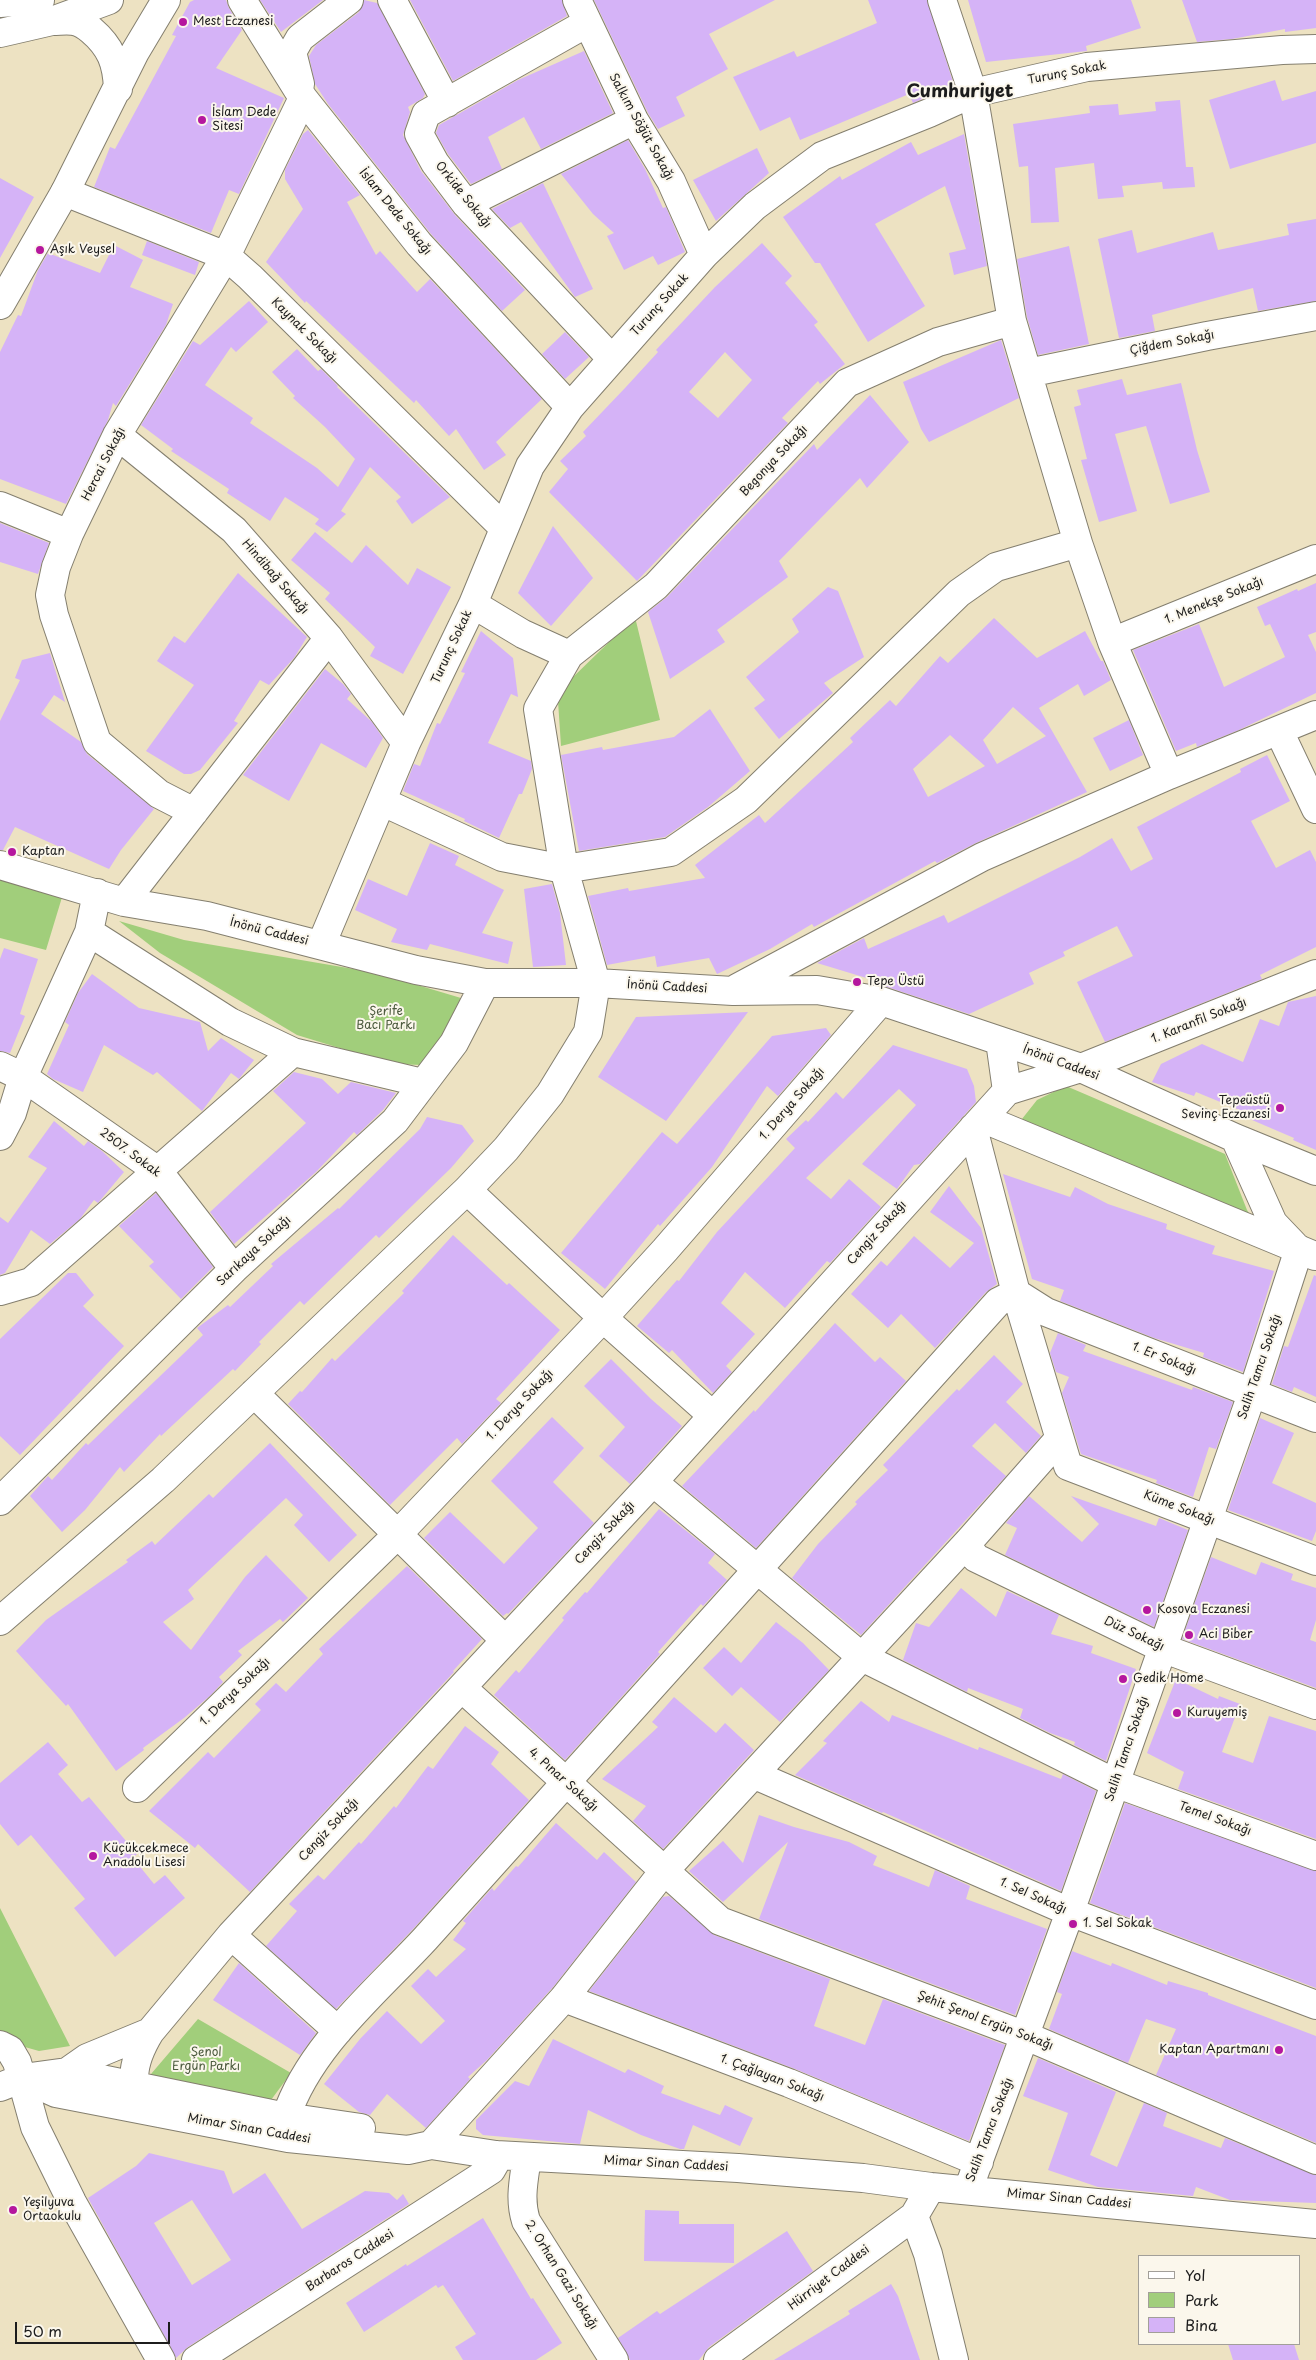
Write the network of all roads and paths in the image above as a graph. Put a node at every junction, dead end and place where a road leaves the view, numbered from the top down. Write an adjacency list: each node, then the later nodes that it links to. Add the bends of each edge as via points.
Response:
1 (109, 0): 8 (street)
2 (166, 0): 12 (street, via 135,52)
3 (242, 0): 14 (street, İslam Dede Sokağı)
4 (349, 0): 14 (street, via 300,38 292,52)
5 (392, 0): 15 (street)
6 (942, 0): 13 (street)
7 (0, 3): 8 (street)
8 (46, 10): 10 (street); 12 (street, via 84,25 99,37 112,52)
9 (582, 12): 15 (street, Orkide Sokağı); 16 (street, Salkım Söğüt Sokağı)
10 (0, 33)
11 (1316, 49): 13 (street, Turunç Sokak, via 1087,67)
12 (118, 89): 17 (street)
13 (973, 93): 19 (street, Turunç Sokak, via 822,156 756,206); 23 (street)
14 (303, 98): 20 (street, Hercai Sokağı); 26 (street, İslam Dede Sokağı, via 419,244)
15 (448, 103): 18 (street, Orkide Sokağı, via 426,114 419,134 435,163)
16 (634, 120): 18 (street); 19 (street, Salkım Söğüt Sokağı, via 671,181)
17 (65, 192): 20 (street, Kaynak Sokağı); 21 (street)
18 (466, 204): 24 (street, Orkide Sokağı)
19 (704, 255): 24 (street, Turunç Sokak)
20 (226, 256): 27 (street, Hercai Sokağı); 29 (street, Kaynak Sokağı)
21 (0, 305)
22 (1316, 316): 25 (street, Çiğdem Sokağı)
23 (1012, 320): 25 (street); 36 (street, Begonya Sokağı, via 938,342 848,383 656,586)
24 (612, 359): 26 (street, Turunç Sokak)
25 (1028, 373): 31 (street)
26 (570, 407): 29 (street, Turunç Sokak, via 530,466)
27 (117, 435): 30 (street, Hercai Sokağı); 34 (street, Hindibağ Sokağı, via 234,530)
28 (0, 506): 30 (street)
29 (504, 528): 33 (street, Turunç Sokak)
30 (69, 534): 43 (street, Hercai Sokağı, via 56,567 50,595 97,742 159,794)
31 (1078, 543): 35 (street); 45 (street, via 996,567 959,593 746,800 671,852)
32 (1316, 559): 35 (street, 1. Menekşe Sokağı)
33 (473, 604): 36 (street, via 523,634); 39 (street, Turunç Sokak)
34 (329, 638): 39 (street, Hindibağ Sokağı); 43 (street)
35 (1112, 642): 40 (street)
36 (569, 655): 45 (street, via 538,709)
37 (1316, 715): 38 (street)
38 (1280, 731): 40 (street); 42 (street)
39 (406, 744): 41 (street, Turunç Sokak)
40 (1169, 775): 53 (street, via 982,857)
41 (383, 802): 45 (street, via 502,857); 49 (street, Turunç Sokak)
42 (1316, 809)
43 (194, 812): 47 (street)
44 (0, 865): 46 (street, İnönü Caddesi)
45 (564, 869): 52 (street)
46 (97, 892): 47 (street, İnönü Caddesi); 48 (street)
47 (124, 902): 49 (street, İnönü Caddesi, via 207,916)
48 (89, 932): 56 (street, via 230,1022); 58 (street)
49 (321, 945): 51 (street, İnönü Caddesi, via 416,970)
50 (1316, 974): 57 (street, 1. Karanfil Sokağı)
51 (485, 983): 52 (street, İnönü Caddesi); 59 (street, Sarıkaya Sokağı, via 454,1043)
52 (596, 983): 53 (street, İnönü Caddesi); 66 (street, via 588,1032 550,1094 506,1149)
53 (732, 991): 54 (street, İnönü Caddesi, via 817,990)
54 (881, 1001): 55 (street, İnönü Caddesi); 71 (street, 1. Derya Sokağı)
55 (1000, 1041): 57 (street, İnönü Caddesi); 60 (street)
56 (292, 1052): 59 (street); 64 (street)
57 (1081, 1068): 60 (street); 63 (street, İnönü Caddesi)
58 (11, 1072): 62 (street, via 12,1113); 64 (street, 2507. Sokak)
59 (423, 1083): 68 (street, Sarıkaya Sokağı, via 395,1121)
60 (1007, 1091): 61 (street, Cengiz Sokağı)
61 (979, 1124): 67 (street); 70 (street); 74 (street, Cengiz Sokağı)
62 (0, 1136)
63 (1235, 1138): 65 (street, İnönü Caddesi); 67 (street, via 1273,1223)
64 (158, 1171): 68 (street, 2507. Sokak); 69 (street, via 31,1282)
65 (1316, 1171)
66 (467, 1190): 71 (street); 72 (street)
67 (1310, 1247): 73 (street, Salih Tamcı Sokağı)
68 (234, 1269): 78 (street, Sarıkaya Sokağı)
69 (0, 1291)
70 (1016, 1293): 73 (street, 1. Er Sokağı, via 1046,1312); 76 (street); 83 (street, via 998,1302)
71 (603, 1318): 74 (street); 80 (street, 1. Derya Sokağı)
72 (254, 1393): 80 (street); 84 (street, via 163,1480)
73 (1252, 1394): 75 (street, 1. Er Sokağı); 79 (street, Salih Tamcı Sokağı)
74 (712, 1415): 77 (street, Cengiz Sokağı)
75 (1316, 1418)
76 (1059, 1439): 79 (street, Küme Sokağı, via 1068,1466); 81 (street)
77 (652, 1482): 83 (street, Temel Sokağı); 85 (street, Cengiz Sokağı)
78 (0, 1501)
79 (1207, 1518): 82 (street, Küme Sokağı); 86 (street, Salih Tamcı Sokağı)
80 (397, 1534): 85 (street); 93 (street, 1. Derya Sokağı)
81 (970, 1540): 86 (street, Düz Sokağı, via 970,1550 976,1558); 87 (street)
82 (1316, 1561)
83 (757, 1569): 87 (street, Temel Sokağı); 91 (street)
84 (0, 1621)
85 (505, 1640): 88 (street, Cengiz Sokağı)
86 (1162, 1648): 89 (street, Düz Sokağı); 92 (street, Salih Tamcı Sokağı)
87 (862, 1657): 90 (street); 92 (street, Temel Sokağı)
88 (462, 1688): 91 (street, 4. Pınar Sokağı); 97 (street, Cengiz Sokağı)
89 (1316, 1705)
90 (755, 1775): 95 (street); 96 (street, 1. Sel Sokağı)
91 (566, 1782): 95 (street, 4. Pınar Sokağı); 100 (street)
92 (1115, 1783): 94 (street, Temel Sokağı); 96 (street, Salih Tamcı Sokağı)
93 (137, 1788)
94 (1316, 1856)
95 (664, 1871): 98 (street); 102 (street, Şehit Şenol Ergün Sokağı, via 720,1921)
96 (1070, 1912): 99 (street, 1. Sel Sokağı); 102 (street, Salih Tamcı Sokağı)
97 (231, 1935): 100 (street); 101 (street, Cengiz Sokağı)
98 (564, 1998): 109 (street); 113 (street, 1. Çağlayan Sokağı, via 789,2083)
99 (1316, 2005)
100 (338, 2031): 108 (street, via 307,2070 293,2095)
101 (150, 2032): 104 (street, Cengiz Sokağı, via 87,2058); 106 (street, Cengiz Sokağı, via 142,2045 135,2069)
102 (1026, 2036): 112 (street, Şehit Şenol Ergün Sokağı); 113 (street, Salih Tamcı Sokağı)
103 (0, 2045): 105 (street, via 10,2050)
104 (67, 2072): 105 (street); 106 (street)
105 (11, 2082): 107 (street, Mimar Sinan Caddesi); 118 (street, via 72,2202)
106 (136, 2086): 107 (street, via 143,2102); 108 (street)
107 (158, 2113): 109 (street, Mimar Sinan Caddesi, via 288,2138 408,2150)
108 (286, 2117): 109 (street, via 412,2136)
109 (431, 2145): 110 (street, Mimar Sinan Caddesi)
110 (496, 2155): 111 (street, Mimar Sinan Caddesi); 119 (street, Barbaros Caddesi, via 490,2170)
111 (527, 2157): 114 (street, Mimar Sinan Caddesi, via 738,2168); 120 (street, 2. Orhan Gazi Sokağı, via 522,2193 526,2221)
112 (1316, 2160)
113 (979, 2162): 115 (street, Salih Tamcı Sokağı)
114 (932, 2186): 115 (street, Mimar Sinan Caddesi); 116 (street, Hürriyet Caddesi)
115 (968, 2190): 117 (street, Mimar Sinan Caddesi)
116 (914, 2216): 121 (street, Hürriyet Caddesi); 122 (street, via 928,2254)
117 (1315, 2227)
118 (161, 2360)
119 (196, 2360)
120 (614, 2360)
121 (718, 2360)
122 (954, 2360)

